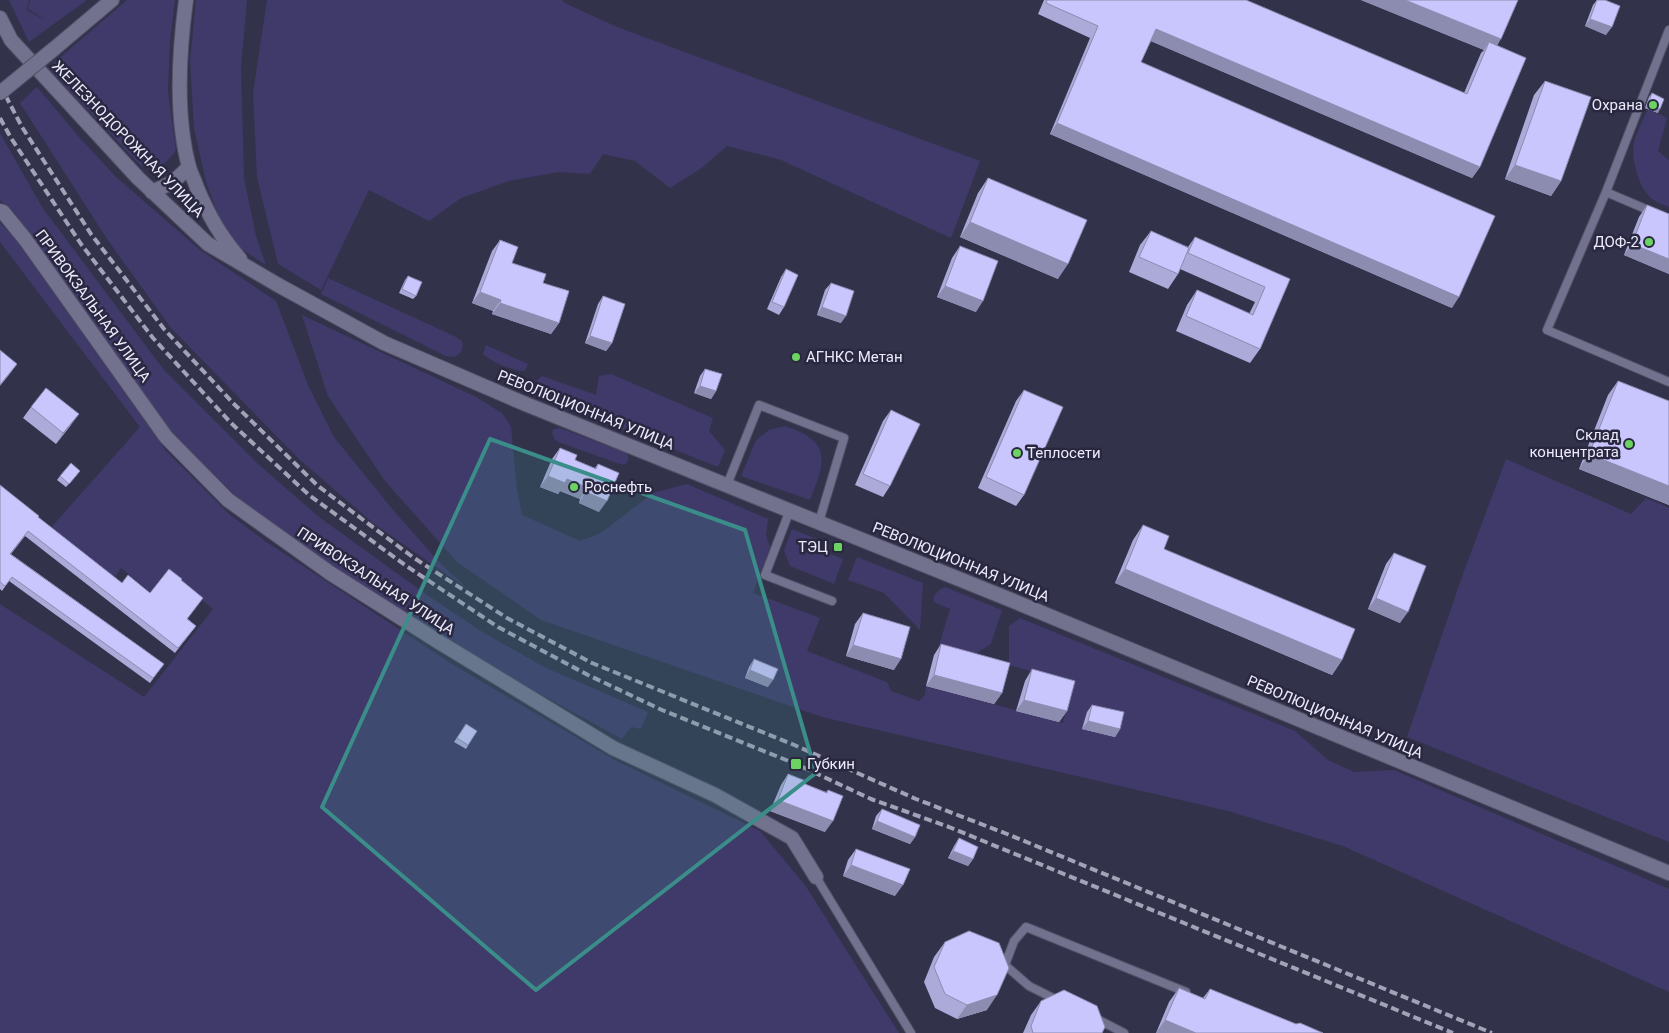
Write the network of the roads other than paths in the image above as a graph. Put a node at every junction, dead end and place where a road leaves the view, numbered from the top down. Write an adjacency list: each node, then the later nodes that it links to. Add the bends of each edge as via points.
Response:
1 (112, 0): 5 (street, bridge)
2 (186, 0): 6 (street, via 181,36 180,112)
3 (0, 18): 7 (street, ЖЕЛЕЗНОДОРОЖНАЯ УЛИЦА, via 12,40)
4 (1669, 30): 8 (lane)
5 (0, 93)
6 (189, 167): 7 (street, via 173,182); 11 (street, via 208,215 223,240)
7 (152, 192): 11 (street, ЖЕЛЕЗНОДОРОЖНАЯ УЛИЦА, via 208,244)
8 (1606, 192): 10 (lane); 12 (lane, via 1547,330)
9 (0, 211): 18 (street, ПРИВОКЗАЛЬНАЯ УЛИЦА, via 25,239 166,437 228,500 330,573 613,748 715,795 792,838)
10 (1669, 219)
11 (247, 267): 13 (street, РЕВОЛЮЦИОННАЯ УЛИЦА, via 384,343 523,403)
12 (1669, 382)
13 (727, 484): 14 (street, РЕВОЛЮЦИОННАЯ УЛИЦА); 15 (lane, via 758,405 844,438)
14 (790, 510): 15 (street, РЕВОЛЮЦИОННАЯ УЛИЦА); 16 (lane, via 765,575)
15 (818, 522): 17 (street, РЕВОЛЮЦИОННАЯ УЛИЦА)
16 (832, 602)
17 (1669, 874)
18 (816, 877): 22 (lane)
19 (1198, 996): 20 (lane, via 1026,926 1014,941 1005,965 1029,986)
20 (1064, 1003)
21 (1090, 1016): 23 (lane)
22 (911, 1033)
23 (1124, 1033)

